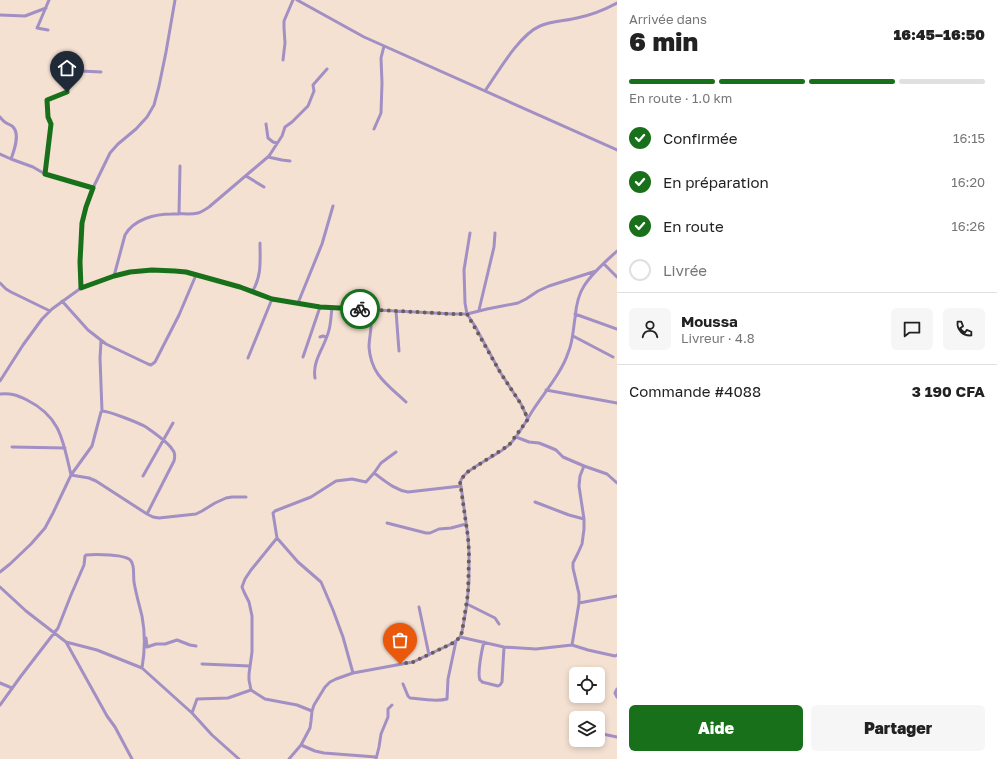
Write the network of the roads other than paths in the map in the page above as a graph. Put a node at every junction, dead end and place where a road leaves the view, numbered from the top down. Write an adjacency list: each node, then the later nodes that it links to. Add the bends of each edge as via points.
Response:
1 (49, 0): 6 (street)
2 (175, 0): 28 (street, via 154,105 136,129 110,153)
3 (293, 0): 10 (street, via 284,21)
4 (296, 0): 9 (street)
5 (617, 3): 13 (street, via 589,15 547,23 531,31)
6 (46, 8): 7 (street, via 25,16); 8 (street, via 38,28)
7 (0, 15)
8 (48, 30)
9 (384, 46): 13 (street); 16 (street, via 381,58 380,114)
10 (283, 60)
11 (327, 69): 17 (street, via 313,85 314,91 308,106 285,127)
12 (101, 72): 25 (street, via 81,71 67,92 47,100 51,124)
13 (485, 91): 18 (street)
14 (0, 117): 22 (street, via 13,126 16,132 15,149)
15 (266, 124): 17 (street, via 268,138)
16 (374, 129)
17 (277, 143): 20 (street)
18 (617, 150)
19 (1, 154): 21 (street); 22 (street)
20 (268, 157): 23 (street); 26 (street)
21 (0, 159)
22 (11, 159): 25 (street)
23 (290, 161)
24 (180, 166): 30 (street)
25 (45, 174): 28 (street)
26 (246, 176): 27 (street); 30 (street, via 202,211)
27 (264, 187)
28 (93, 188): 41 (street, via 82,223)
29 (334, 206): 45 (street)
30 (179, 214): 38 (street, via 157,215 132,225 125,234)
31 (495, 232): 49 (street, via 494,247)
32 (470, 233): 52 (street, via 464,270)
33 (260, 243): 42 (street, via 260,270 258,282)
34 (617, 251): 35 (street)
35 (604, 264): 36 (street); 39 (street)
36 (596, 270): 49 (street, via 549,286 522,302); 53 (street, via 583,286)
37 (196, 275): 38 (street, via 152,270); 42 (street); 58 (street, via 153,364 148,364)
38 (114, 276): 41 (street)
39 (617, 277)
40 (0, 283): 50 (street, via 11,292)
41 (81, 288): 44 (street)
42 (252, 292): 43 (street)
43 (272, 299): 45 (street); 61 (street)
44 (62, 301): 50 (street); 58 (street)
45 (298, 303): 46 (street)
46 (320, 307): 47 (street); 60 (street)
47 (332, 308): 48 (street); 57 (street)
48 (369, 310): 51 (street); 67 (street, via 369,346 376,372)
49 (479, 310): 52 (street)
50 (50, 311): 64 (street, via 23,345)
51 (396, 311): 52 (street); 59 (street)
52 (467, 314): 70 (street)
53 (575, 314): 54 (street); 55 (street)
54 (617, 329)
55 (573, 336): 62 (street); 65 (street, via 564,362)
56 (320, 337): 57 (street)
57 (326, 337): 63 (street, via 315,363)
58 (101, 341): 69 (street)
59 (399, 351)
60 (303, 357)
61 (248, 358)
62 (612, 358)
63 (315, 378)
64 (0, 381)
65 (546, 390): 68 (street); 70 (street)
66 (0, 394): 75 (street, via 16,395 42,409 54,421)
67 (406, 402)
68 (617, 403)
69 (102, 411): 73 (street, via 145,427); 79 (street, via 92,446)
70 (528, 419): 72 (street)
71 (173, 423): 73 (street)
72 (516, 437): 77 (street, via 549,447); 82 (street, via 509,445 466,473)
73 (163, 440): 80 (street); 85 (street, via 172,449 174,461)
74 (12, 446): 75 (street)
75 (64, 448): 79 (street)
76 (396, 452): 78 (street)
77 (584, 466): 81 (street, via 607,474); 86 (street, via 580,486)
78 (374, 473): 82 (street, via 391,486 408,492); 89 (street, via 366,482 352,478 336,480 311,497 275,511 273,514)
79 (71, 475): 85 (street, via 96,481); 90 (street, via 45,528)
80 (143, 476)
81 (617, 483)
82 (460, 486): 88 (street)
83 (246, 497): 85 (street, via 226,498 196,514 159,518)
84 (535, 502): 86 (street)
85 (146, 514)
86 (584, 519): 93 (street, via 582,544 573,563)
87 (388, 523): 88 (street, via 426,533 439,528)
88 (466, 524): 94 (street, via 470,567)
89 (277, 538): 109 (street, via 251,570 242,587 251,610); 111 (street, via 298,562 321,582 343,637)
90 (0, 572)
91 (0, 587): 97 (street)
92 (617, 596): 93 (street)
93 (579, 603): 103 (street)
94 (467, 604): 96 (street, via 495,618); 98 (street)
95 (419, 607): 106 (street)
96 (500, 624)
97 (55, 633): 99 (street, via 84,565 85,556 95,554 124,557 132,561); 101 (street); 114 (street)
98 (460, 637): 100 (street); 102 (street)
99 (144, 638): 104 (street, via 147,647 177,640); 110 (street)
100 (456, 641): 106 (street); 113 (street, via 447,699 410,698)
101 (66, 642): 110 (street, via 97,650); 126 (street)
102 (484, 642): 105 (street); 105 (street, via 480,678 482,682 498,686 502,682)
103 (572, 645): 105 (street, via 536,649); 107 (street)
104 (196, 646)
105 (504, 647)
106 (429, 655): 111 (street, via 413,662)
107 (616, 656)
108 (202, 664): 109 (street)
109 (250, 666): 116 (street)
110 (142, 668): 121 (street)
111 (353, 673): 120 (street, via 330,682)
112 (0, 683): 114 (street)
113 (404, 684)
114 (12, 688): 118 (street)
115 (617, 689): 117 (street)
116 (251, 690): 120 (street, via 265,699 297,705); 121 (street, via 228,698 197,699)
117 (617, 697)
118 (0, 705)
119 (392, 705): 125 (street, via 388,709)
120 (312, 711): 124 (street, via 310,728)
121 (192, 713): 127 (street)
122 (605, 734): 123 (street)
123 (617, 737)
124 (301, 745): 125 (street, via 324,753); 128 (street)
125 (376, 758)
126 (132, 759)
127 (239, 759)
128 (289, 759)

